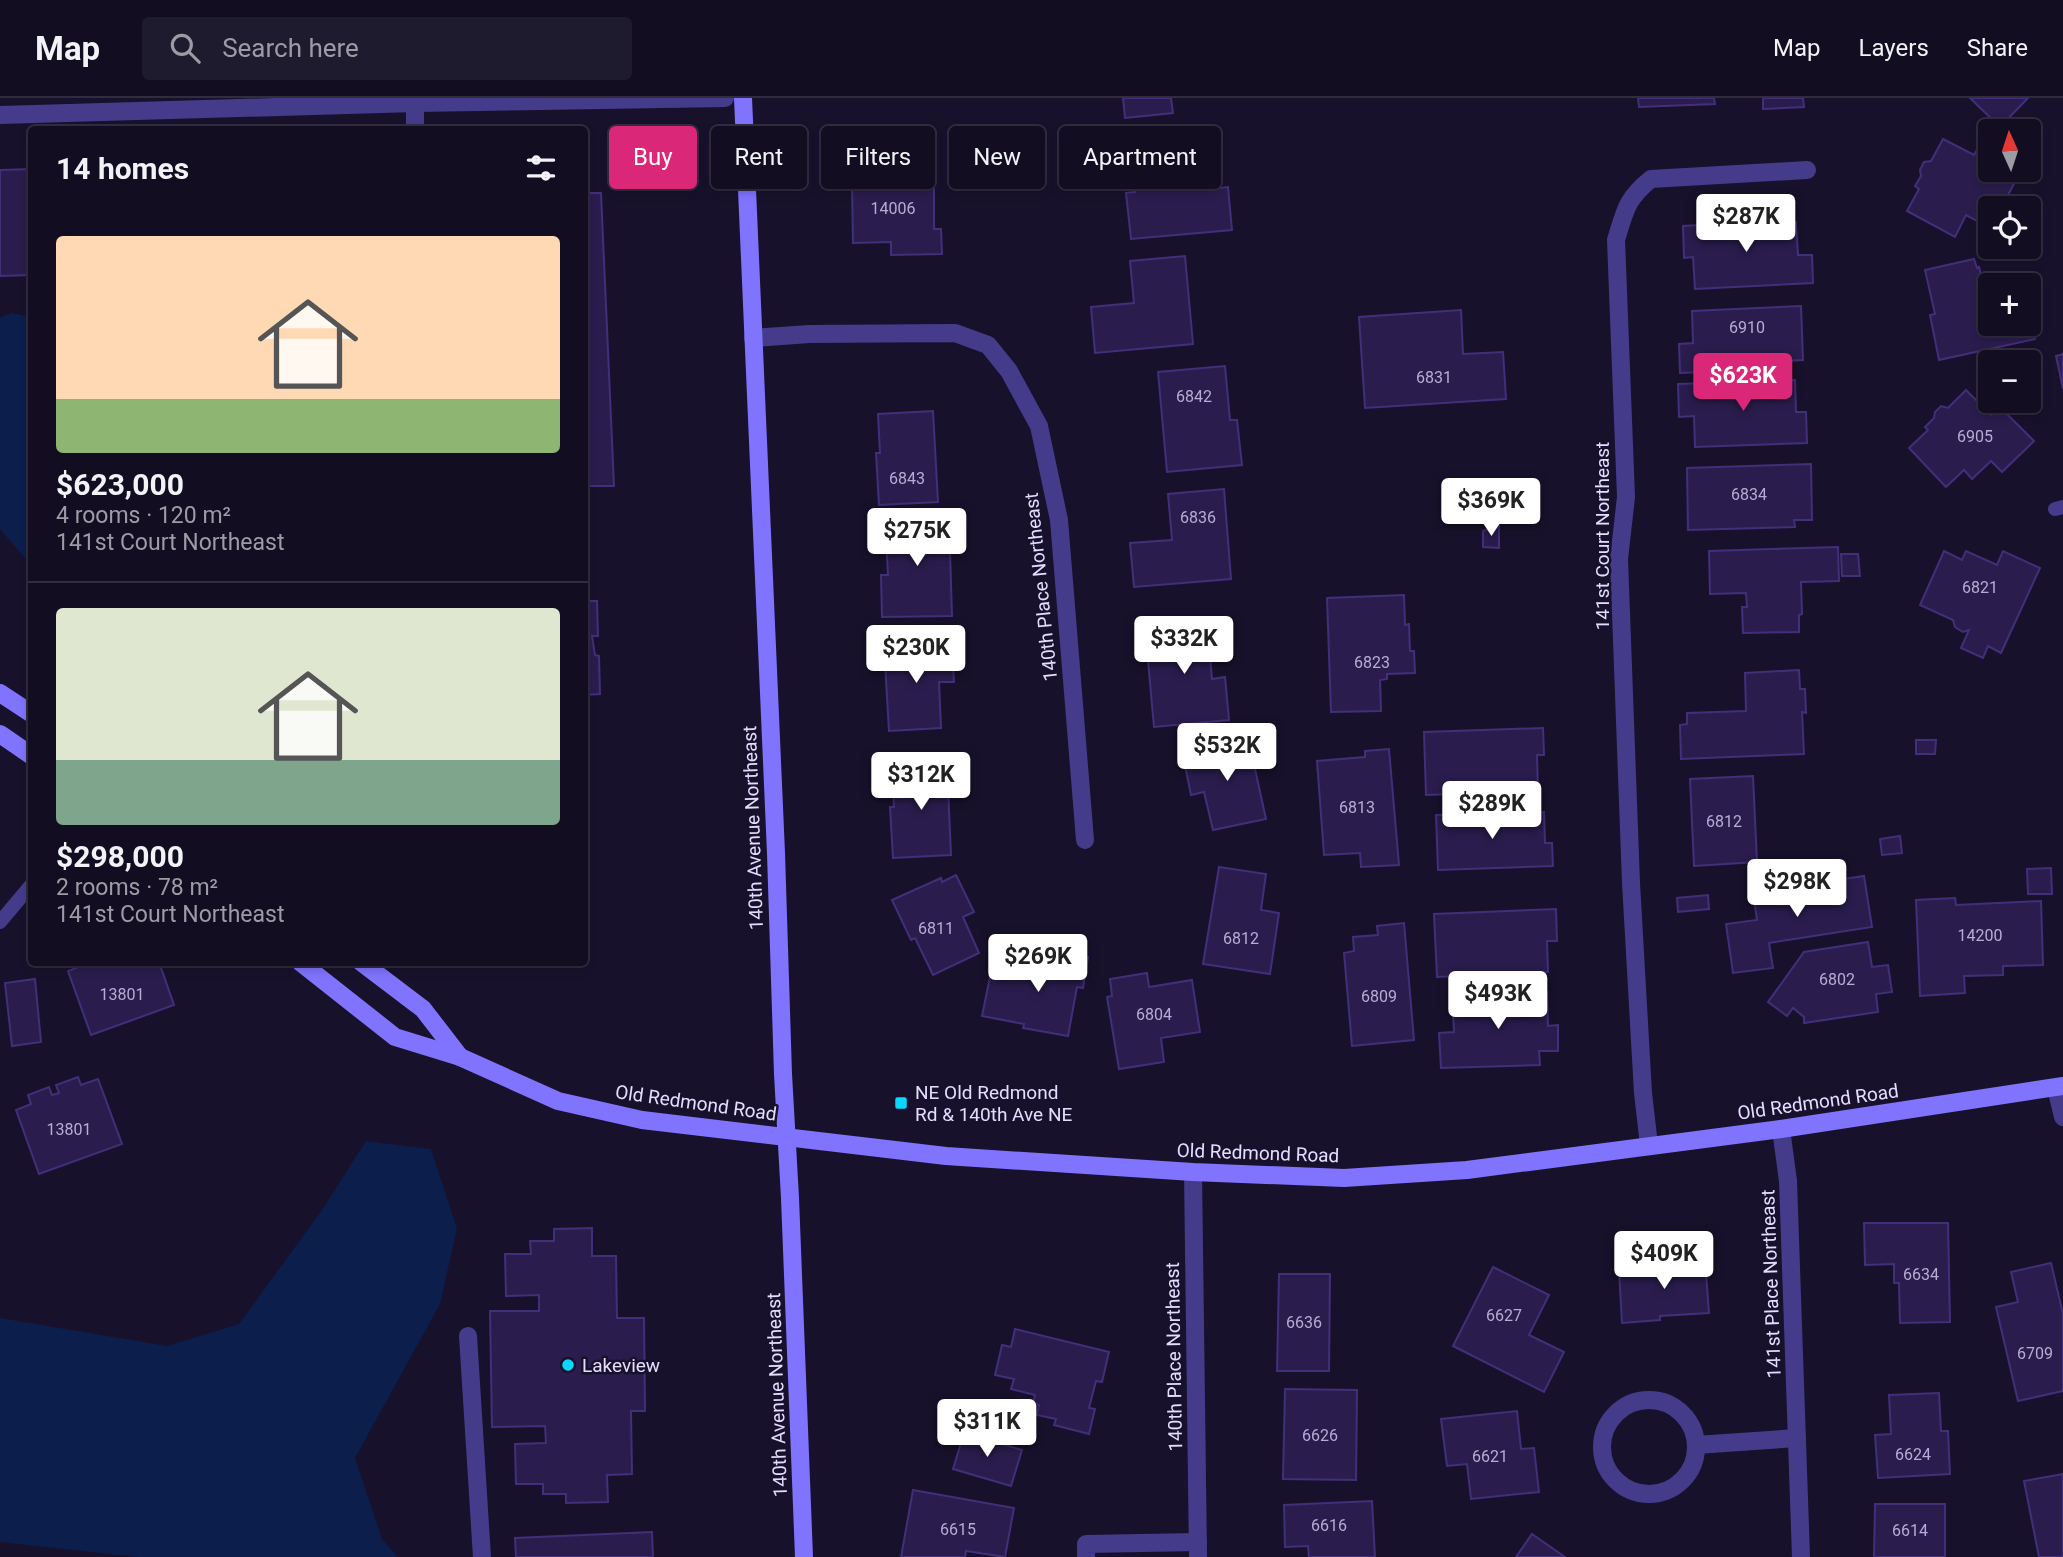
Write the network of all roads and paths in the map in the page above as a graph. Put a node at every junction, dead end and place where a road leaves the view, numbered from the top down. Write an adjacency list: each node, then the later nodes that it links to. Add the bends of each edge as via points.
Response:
1 (725, 98): 3 (street)
2 (743, 98): 7 (main road, 140th Avenue Northeast)
3 (415, 103): 4 (street); 5 (street)
4 (0, 115)
5 (415, 126)
6 (1807, 170): 22 (street, 141st Court Northeast, via 1651,179 1626,207 1616,240 1626,497 1619,559 1632,897)
7 (753, 338): 12 (street, 140th Place Northeast, via 956,333 988,345 1009,371 1039,426 1059,520); 21 (main road, 140th Avenue Northeast)
8 (0, 693): 9 (main road)
9 (28, 711)
10 (0, 734): 11 (main road)
11 (28, 753)
12 (1085, 840)
13 (28, 889): 14 (lane)
14 (0, 922)
15 (305, 966): 17 (main road, Old Redmond Road, via 395,1037)
16 (366, 966): 17 (main road, Old Redmond Road, via 423,1009)
17 (460, 1057): 21 (main road, Old Redmond Road, via 558,1101 642,1120)
18 (2060, 1087): 19 (street); 20 (main road, Old Redmond Road)
19 (2063, 1117)
20 (1781, 1129): 22 (main road, Old Redmond Road); 25 (street, 141st Place Northeast, via 1788,1181)
21 (787, 1137): 23 (main road, Old Redmond Road, via 946,1156); 29 (main road, 140th Avenue Northeast)
22 (1649, 1145): 23 (main road, Old Redmond Road, via 1467,1170 1344,1178)
23 (1193, 1172): 27 (street, 140th Place Northeast)
24 (467, 1336): 28 (street)
25 (1797, 1438): 26 (street); 31 (street, 141st Place Northeast)
26 (1696, 1445): 26 (street, via 1683,1415 1654,1401 1638,1402 1611,1420 1602,1450 1615,1480 1644,1494 1660,1493 1687,1475 1695,1461)
27 (1198, 1549): 30 (street, 140th Place Northeast, via 1086,1545)
28 (482, 1557)
29 (804, 1557)
30 (1086, 1557)
31 (1801, 1557)

